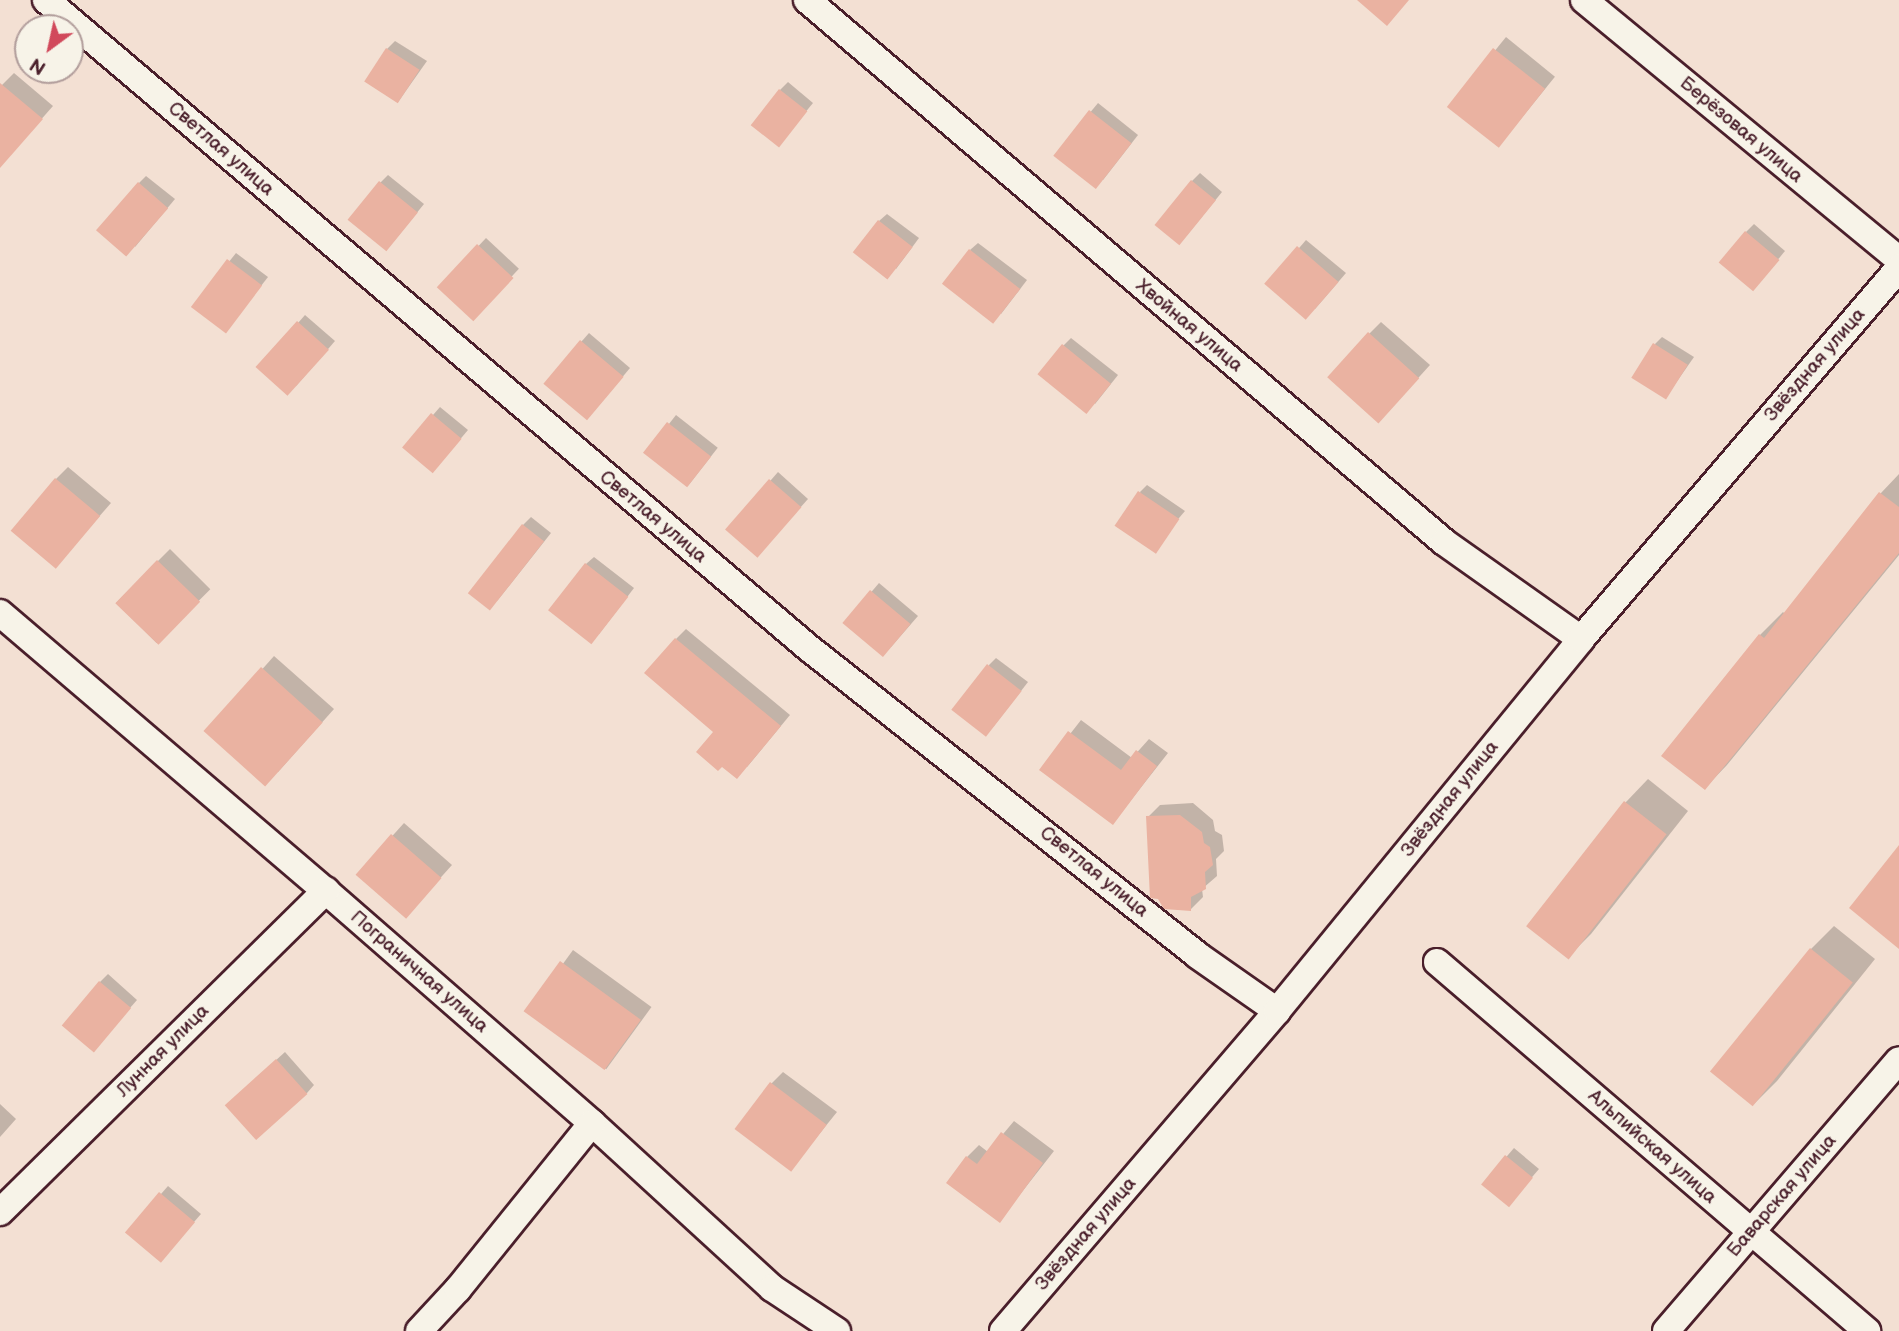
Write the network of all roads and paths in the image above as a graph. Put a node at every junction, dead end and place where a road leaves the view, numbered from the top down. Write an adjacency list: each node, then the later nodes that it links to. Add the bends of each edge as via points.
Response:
1 (46, 0): 10 (street, Светлая улица, via 810,649 1198,955)
2 (807, 0): 7 (street, Хвойная улица, via 1444,542)
3 (1584, 0): 4 (street, Берёзовая улица)
4 (1899, 260)
5 (1899, 268): 7 (street, Звёздная улица)
6 (0, 613): 8 (street, Пограничная улица)
7 (1581, 639): 10 (street, Звёздная улица)
8 (326, 891): 12 (street, Пограничная улица); 13 (street, Лунная улица)
9 (1437, 962): 14 (street, Альпийская улица)
10 (1277, 1011): 17 (street, Звёздная улица)
11 (1899, 1060): 14 (street, Баварская улица)
12 (592, 1123): 15 (street); 16 (street, Пограничная улица, via 772,1289)
13 (0, 1212)
14 (1752, 1232): 18 (street, Баварская улица); 19 (street, Альпийская улица)
15 (419, 1331)
16 (837, 1331)
17 (1003, 1331)
18 (1666, 1331)
19 (1867, 1331)

